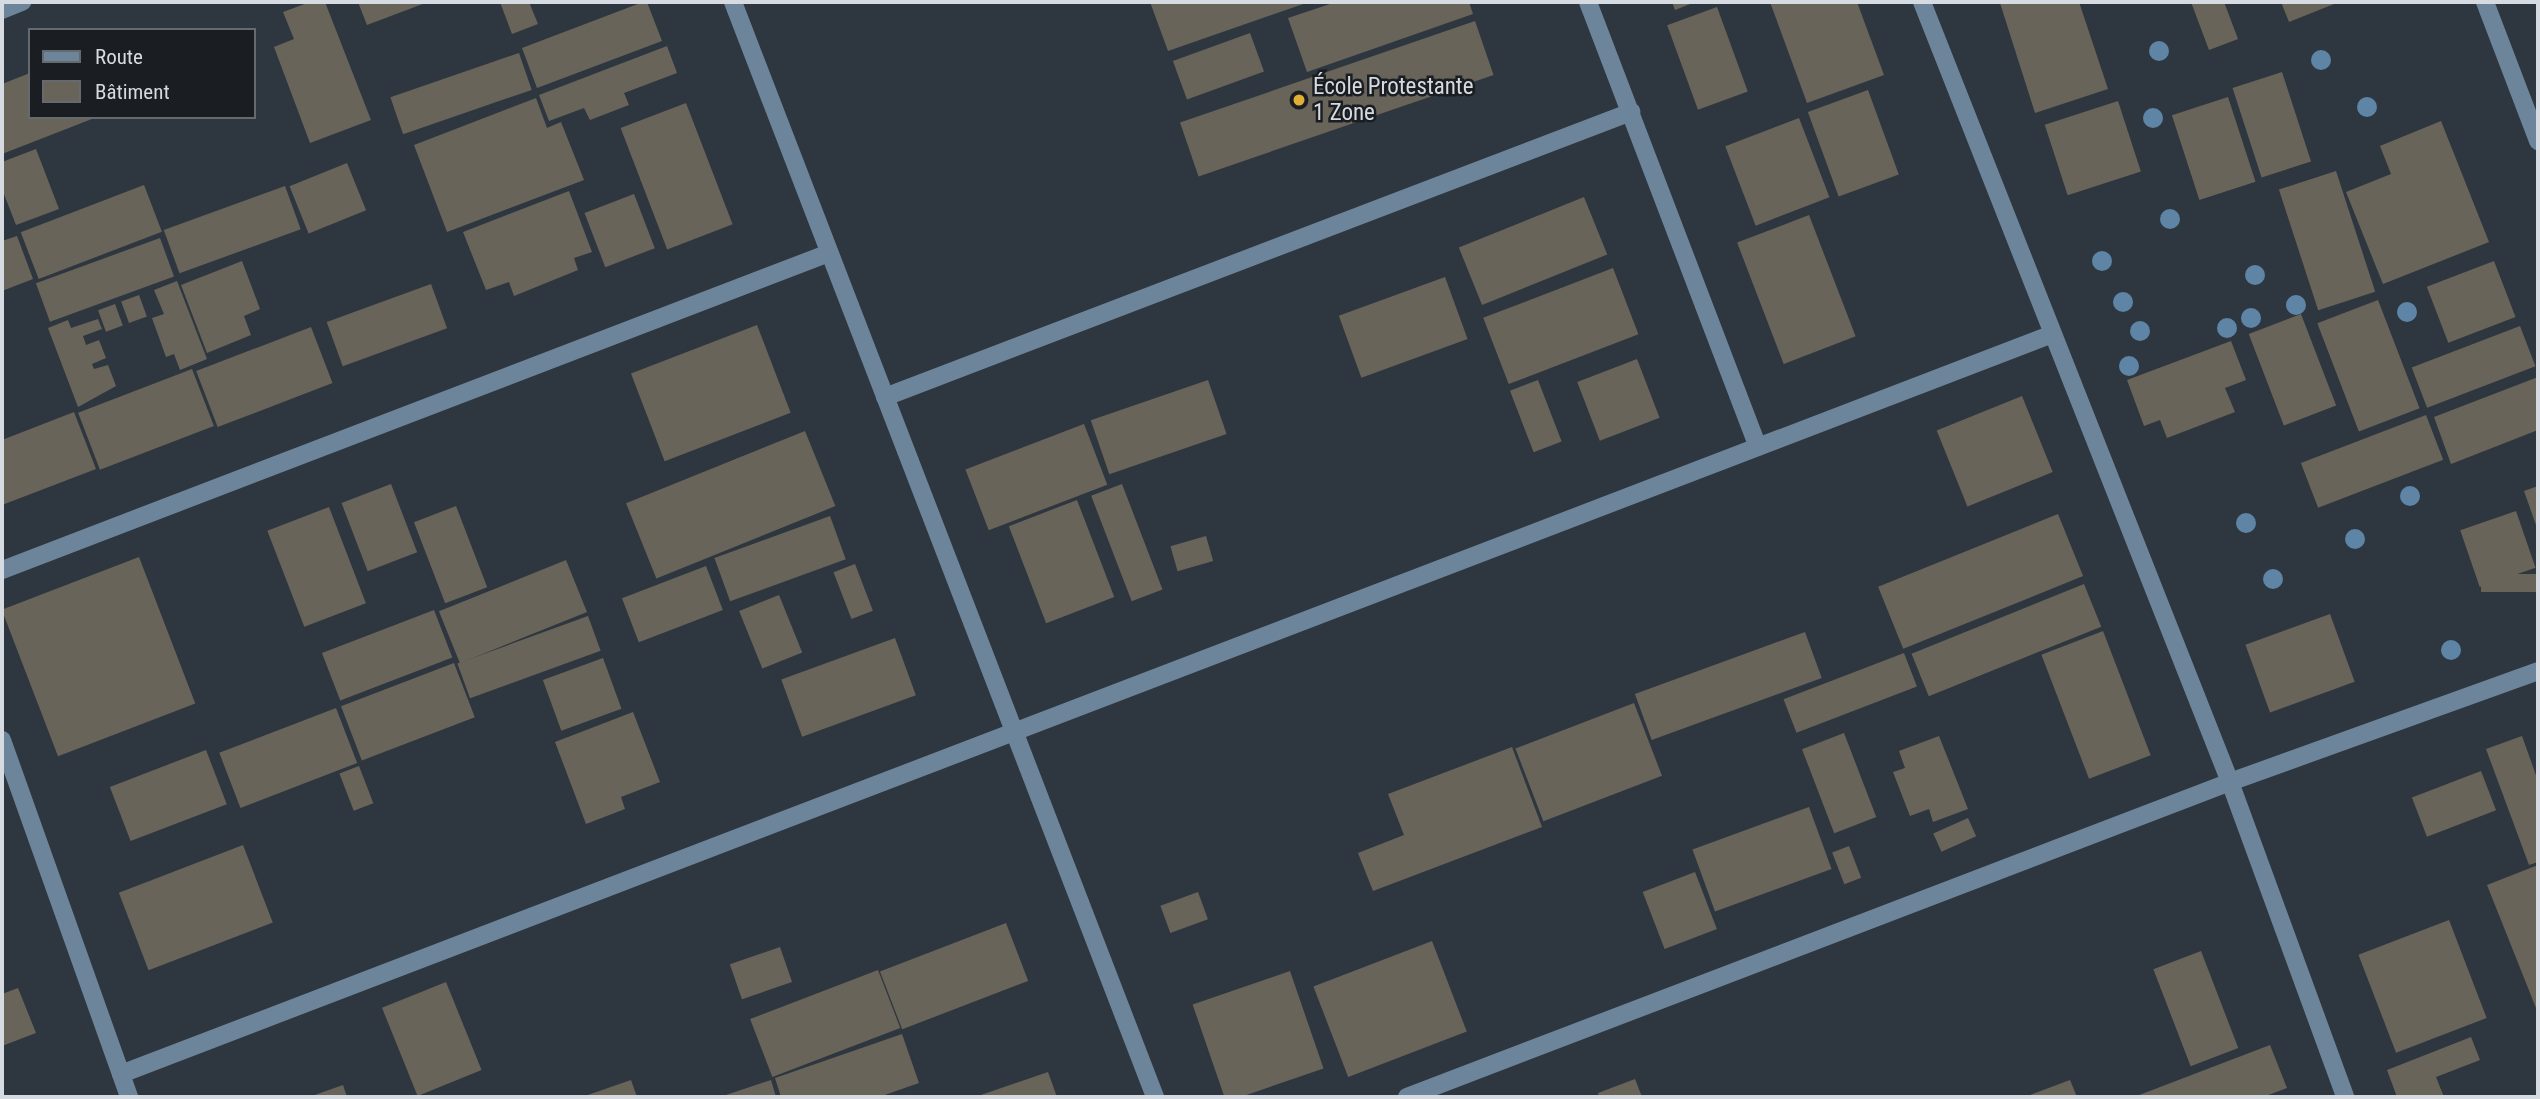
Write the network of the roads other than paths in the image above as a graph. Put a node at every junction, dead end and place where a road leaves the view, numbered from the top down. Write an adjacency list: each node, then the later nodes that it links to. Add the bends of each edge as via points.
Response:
1 (22, 2): 6 (street)
2 (733, 2): 9 (street)
3 (1588, 2): 7 (street)
4 (1922, 2): 10 (street)
5 (2485, 2): 8 (street)
6 (2, 10)
7 (1631, 112): 11 (street); 12 (street)
8 (2538, 141)
9 (829, 253): 11 (street); 13 (street)
10 (2050, 335): 12 (street); 17 (street)
11 (885, 397): 15 (street)
12 (1758, 447): 15 (street)
13 (2, 570)
14 (2538, 671): 17 (street)
15 (1012, 731): 18 (street); 20 (street)
16 (2, 740): 18 (street)
17 (2230, 782): 21 (street); 22 (street)
18 (121, 1074): 19 (street)
19 (129, 1097)
20 (1155, 1097)
21 (1407, 1097)
22 (2345, 1097)

